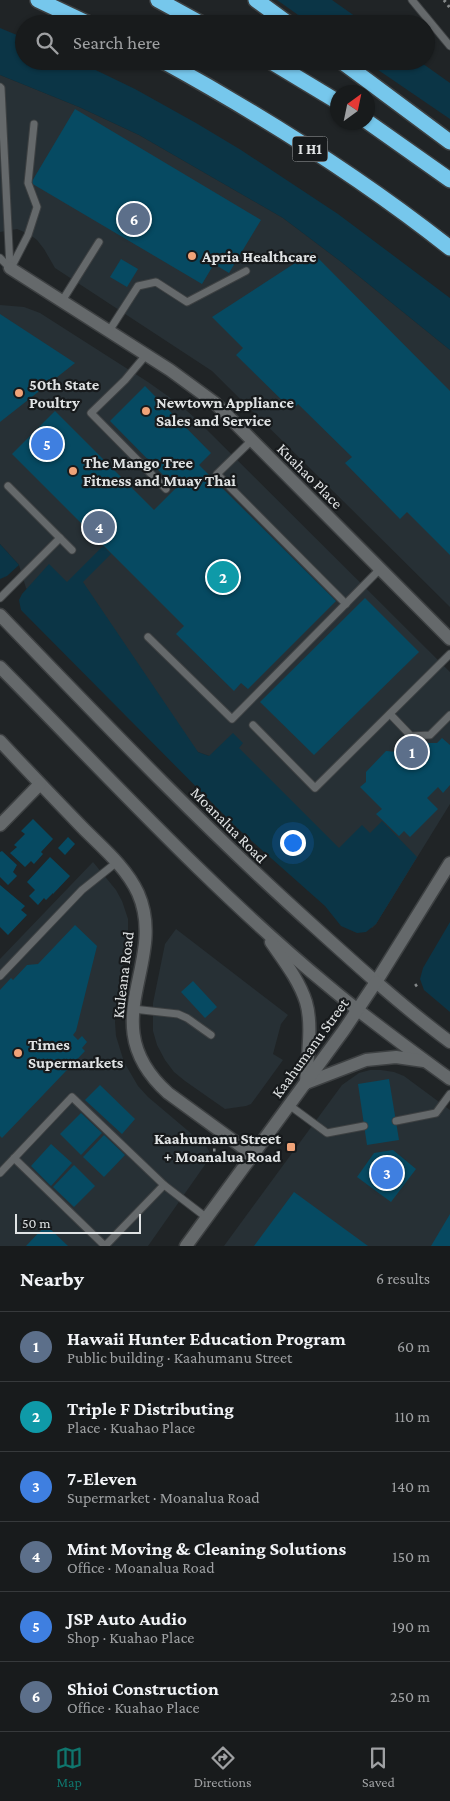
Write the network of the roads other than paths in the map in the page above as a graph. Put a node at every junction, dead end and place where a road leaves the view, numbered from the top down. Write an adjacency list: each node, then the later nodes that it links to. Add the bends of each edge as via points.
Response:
1 (38, 0): 5 (highway)
2 (158, 0): 6 (highway)
3 (256, 0): 7 (highway)
4 (412, 0): 8 (lane)
5 (70, 15)
6 (186, 15)
7 (277, 15)
8 (424, 15)
9 (435, 28): 10 (lane)
10 (450, 46)
11 (178, 70): 21 (highway, I H1, via 349,174)
12 (285, 70): 15 (highway)
13 (353, 70): 18 (highway)
14 (0, 87): 23 (lane)
15 (330, 97)
16 (34, 124): 23 (lane, via 28,183 37,207 28,235)
17 (375, 127): 19 (highway)
18 (450, 142)
19 (450, 180)
20 (100, 242): 25 (lane)
21 (450, 248)
22 (0, 258): 23 (lane)
23 (10, 268): 25 (main road, Kuahao Place)
24 (246, 271): 26 (lane, via 187,302 156,282 138,286)
25 (62, 301): 26 (main road, Kuahao Place)
26 (109, 331): 27 (main road, Kuahao Place)
27 (146, 355): 28 (main road, Kuahao Place, via 194,386); 30 (lane, via 91,413)
28 (252, 440): 33 (main road, Kuahao Place); 35 (lane, via 217,474)
29 (8, 486): 31 (lane)
30 (166, 489)
31 (60, 538): 32 (lane); 34 (lane)
32 (72, 550)
33 (380, 569): 35 (lane); 38 (main road, Kuahao Place)
34 (0, 598)
35 (346, 604): 37 (lane, via 232,720)
36 (0, 615): 51 (main road, Moanalua Road, via 209,829)
37 (148, 637)
38 (450, 639)
39 (450, 654): 41 (lane)
40 (0, 667): 49 (main road, via 189,859)
41 (390, 714): 42 (lane, via 411,736 430,735); 43 (lane, via 315,788)
42 (450, 715)
43 (253, 725)
44 (0, 741): 45 (main road, Kuleana Road)
45 (40, 784): 46 (main road); 47 (main road, Kuleana Road)
46 (0, 826)
47 (117, 862): 50 (lane, via 82,890); 52 (main road, Kuleana Road, via 138,892 145,918 144,950)
48 (450, 863): 51 (main road, Kaahumanu Street)
49 (263, 929): 53 (main road); 58 (main road, via 301,989 306,1003)
50 (0, 976)
51 (376, 982): 53 (main road, Kaahumanu Street); 55 (main road, Moanalua Road)
52 (133, 1009): 54 (lane, via 178,1014); 63 (main road, Kuleana Road, via 134,1037 139,1053 158,1084)
53 (358, 1010): 56 (main road); 58 (main road, Kaahumanu Street)
54 (212, 1035)
55 (450, 1042)
56 (425, 1061): 57 (main road); 58 (main road, via 396,1057 366,1060)
57 (450, 1079)
58 (306, 1082): 60 (main road, Kaahumanu Street)
59 (450, 1094): 61 (lane, via 436,1112)
60 (289, 1105): 62 (lane, via 327,1132); 63 (main road, Kaahumanu Street)
61 (396, 1121)
62 (364, 1126)
63 (253, 1155): 67 (main road, Kaahumanu Street)
64 (14, 1158): 65 (lane); 66 (lane, via 72,1097); 68 (lane)
65 (0, 1173)
66 (164, 1185): 67 (lane); 68 (lane)
67 (207, 1218): 69 (main road, Kaahumanu Street)
68 (105, 1246)
69 (186, 1246)

